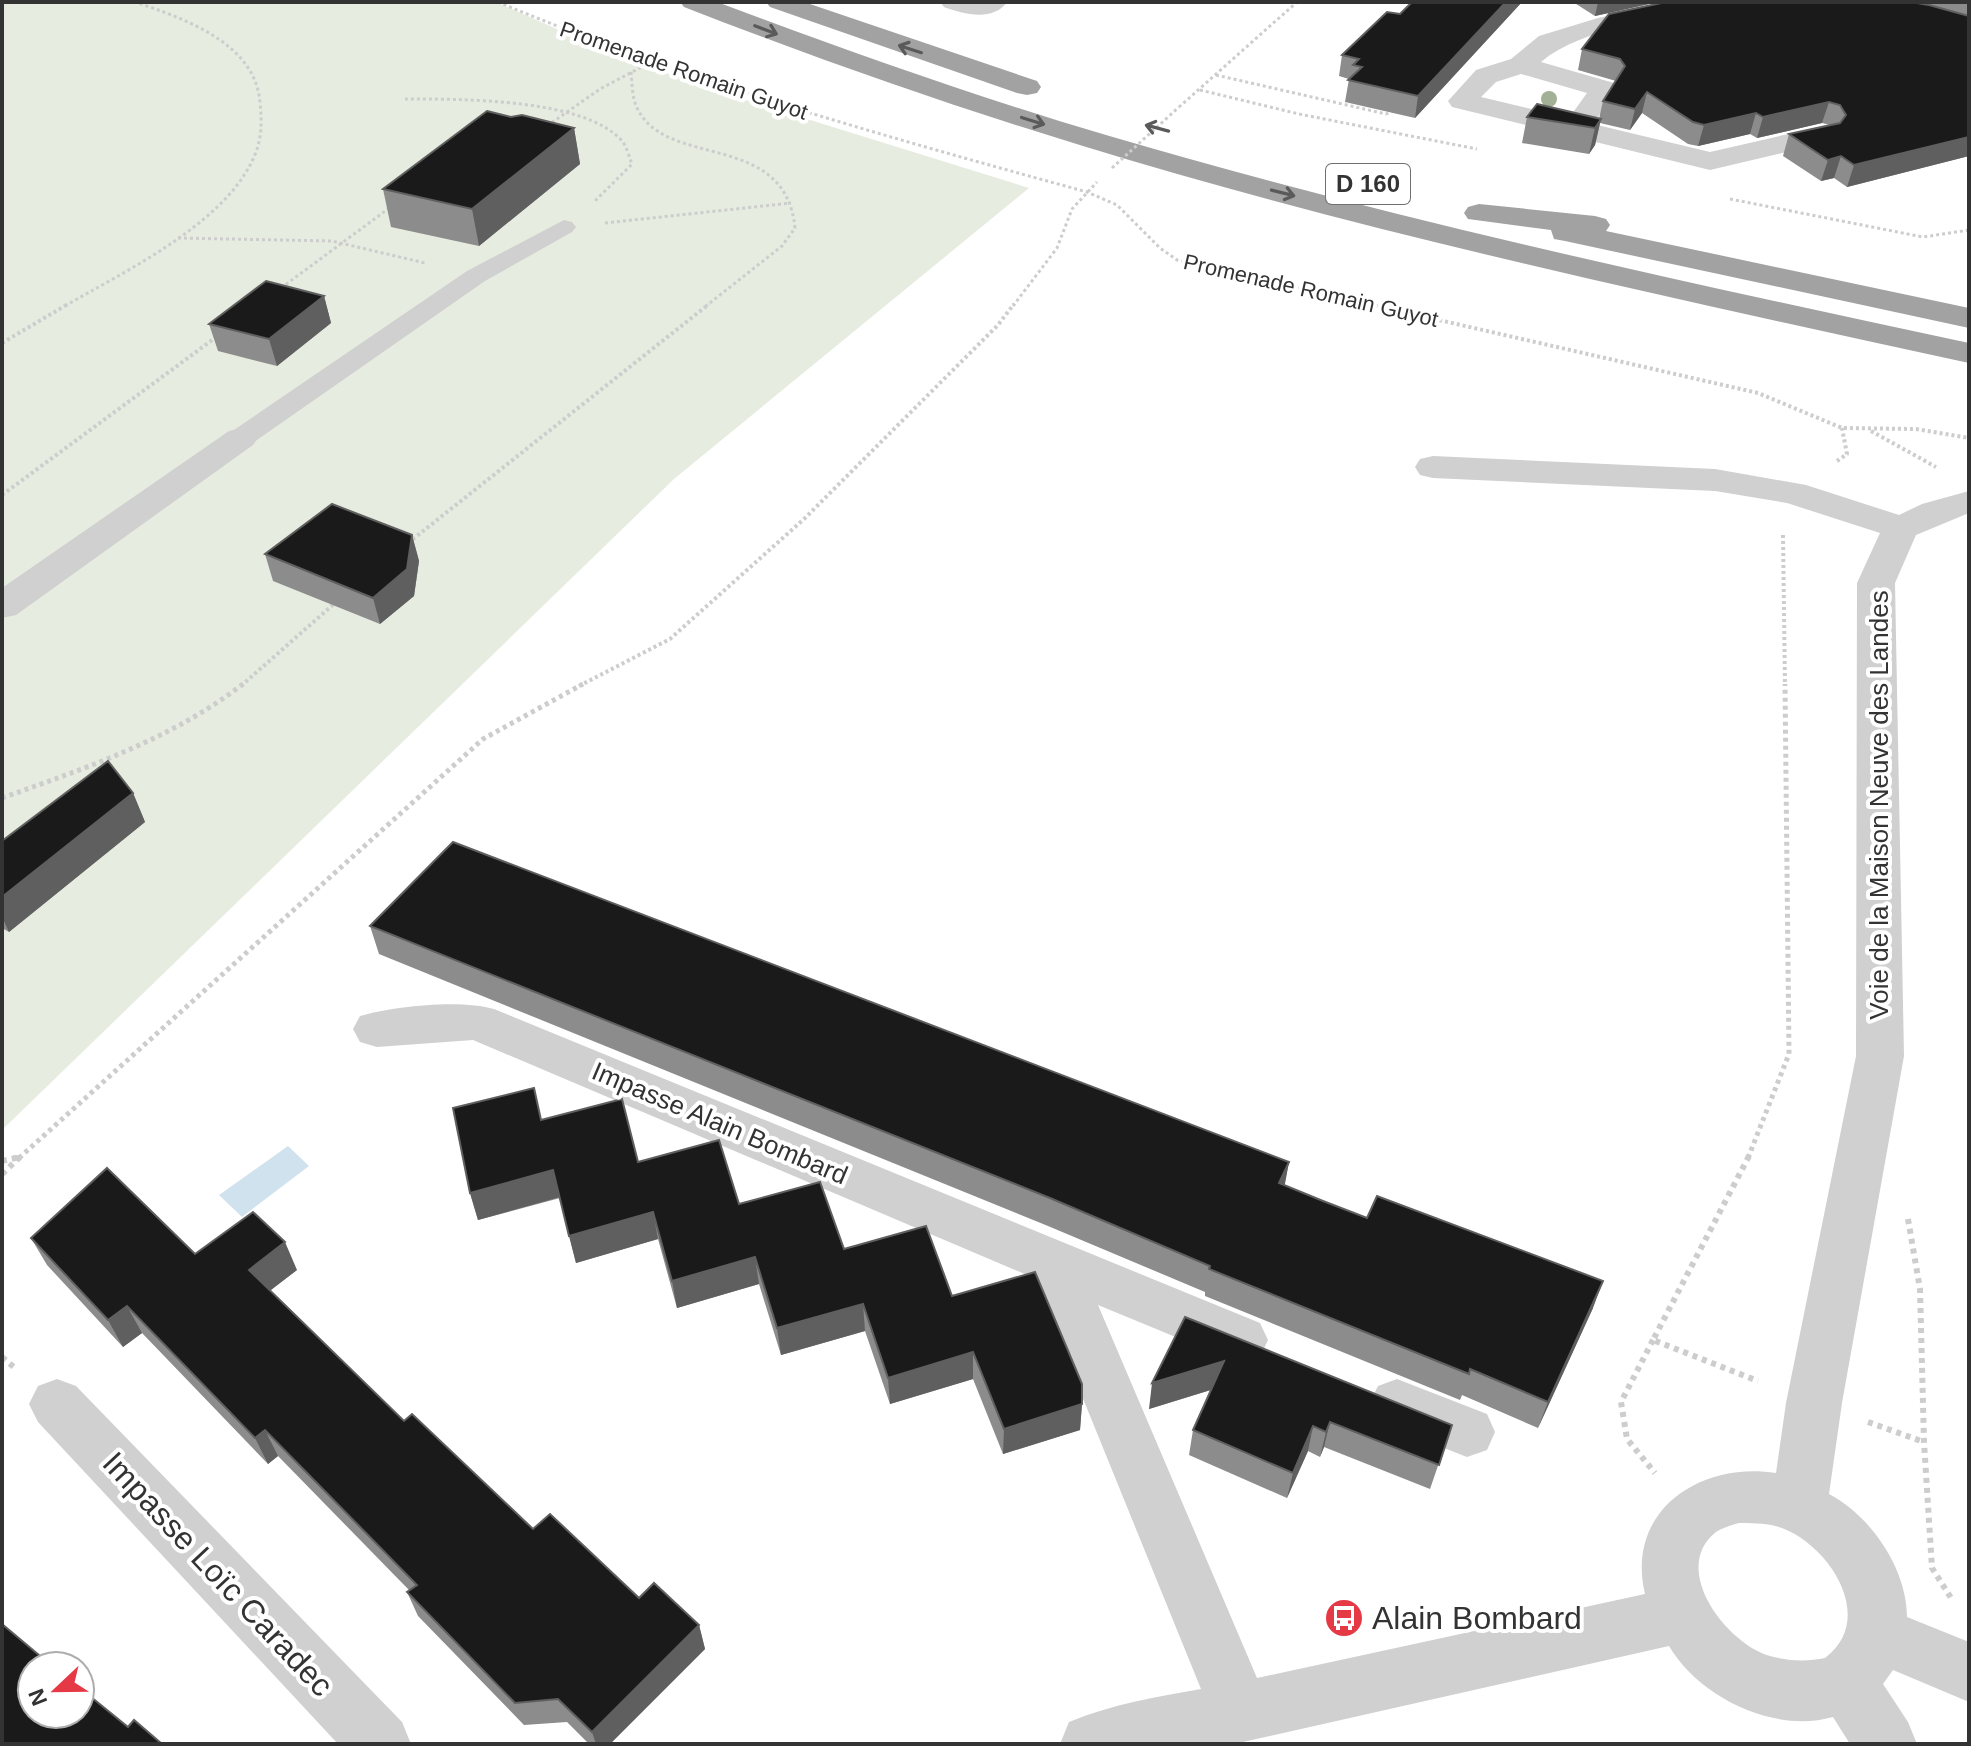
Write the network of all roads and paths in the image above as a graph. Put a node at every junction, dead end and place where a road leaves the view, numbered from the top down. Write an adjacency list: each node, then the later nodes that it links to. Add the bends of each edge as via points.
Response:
1 (135, 2): 26 (path, via 174,14 232,53 254,75 263,110 256,149 242,180 210,214)
2 (498, 2): 9 (path, Promenade Romain Guyot)
3 (693, 2): 24 (highway, D 160, one-way to 24, via 900,77 1264,188)
4 (779, 2): 13 (highway, one-way to 4)
5 (953, 2): 8 (street)
6 (1297, 2): 12 (path)
7 (1708, 2): 10 (street, via 1548,42)
8 (988, 5)
9 (651, 62): 11 (path); 21 (path, Promenade Romain Guyot)
10 (1521, 65): 15 (street, via 1486,76); 17 (street, via 1604,89)
11 (631, 72): 16 (path); 23 (path, via 634,108 646,122 695,147 750,161 770,175)
12 (1216, 75): 15 (path, via 1386,114 1410,103); 20 (path, bridge)
13 (1051, 95)
14 (405, 99): 16 (path, via 486,101)
15 (1462, 101): 17 (street)
16 (564, 113): 18 (path); 25 (path, via 596,121 632,149 632,164 619,180)
17 (1576, 128): 19 (street, via 1710,161)
18 (541, 129)
19 (1823, 135)
20 (1112, 168)
21 (1087, 192): 36 (path, Promenade Romain Guyot, via 1117,205 1177,260 1758,393); 51 (path, via 1072,209 1057,248 998,325 805,518 670,639 483,739)
22 (403, 198): 27 (path)
23 (791, 203): 25 (path); 46 (path, via 795,228 782,246)
24 (1461, 218): 30 (highway, D 160, via 1622,228); 31 (highway, D 160); 34 (highway, D 160, via 1723,300); 35 (highway, D 160, via 1597,287)
25 (564, 227): 28 (lane)
26 (177, 238): 27 (path); 33 (path)
27 (343, 243): 28 (path); 29 (path)
28 (476, 276): 38 (lane)
29 (271, 296)
30 (1969, 306)
31 (1969, 318)
32 (223, 332): 43 (path)
33 (2, 343)
34 (1969, 353)
35 (1969, 370)
36 (1842, 428): 37 (path, Promenade Romain Guyot); 42 (path, via 1847,454)
37 (1870, 430): 39 (path, Promenade Romain Guyot, via 1916,429); 41 (path)
38 (241, 438): 48 (street)
39 (1969, 438)
40 (1433, 467): 42 (street, via 1715,480)
41 (1940, 469)
42 (1793, 493): 45 (street); 56 (path, via 1782,520 1789,1054 1758,1140)
43 (2, 495)
44 (1969, 502): 45 (street)
45 (1901, 528): 59 (street, Voie de la Maison Neuve des Landes, via 1876,583 1880,1056)
46 (398, 551)
47 (339, 600): 49 (path, via 239,687 191,719 98,764)
48 (2, 606)
49 (2, 798)
50 (377, 1029): 55 (street, Impasse Alain Bombard, via 477,1022)
51 (21, 1157): 52 (path); 53 (path)
52 (2, 1161)
53 (2, 1174)
54 (1907, 1211): 62 (path, via 1920,1289)
55 (1054, 1263): 57 (street, Impasse Alain Bombard); 69 (street)
56 (1653, 1340): 59 (path); 64 (path, via 1621,1402 1627,1439)
57 (1290, 1360)
58 (1349, 1384): 61 (street)
59 (1814, 1403): 62 (path); 63 (street, Voie de la Maison Neuve des Landes)
60 (57, 1404): 70 (street, Impasse Loïc Caradec)
61 (1467, 1432)
62 (1924, 1442): 65 (path, via 1932,1568)
63 (1799, 1507): 64 (street, via 1768,1497 1738,1496 1711,1501); 67 (street, via 1828,1525 1869,1576 1878,1605)
64 (1689, 1516): 66 (street, via 1675,1536 1668,1560)
65 (1957, 1607)
66 (1680, 1615): 67 (street, via 1699,1643 1725,1666 1787,1691 1818,1691); 69 (street)
67 (1861, 1657): 68 (street); 72 (street)
68 (1969, 1672)
69 (1241, 1712): 71 (street)
70 (380, 1744)
71 (1091, 1744)
72 (1886, 1744)

